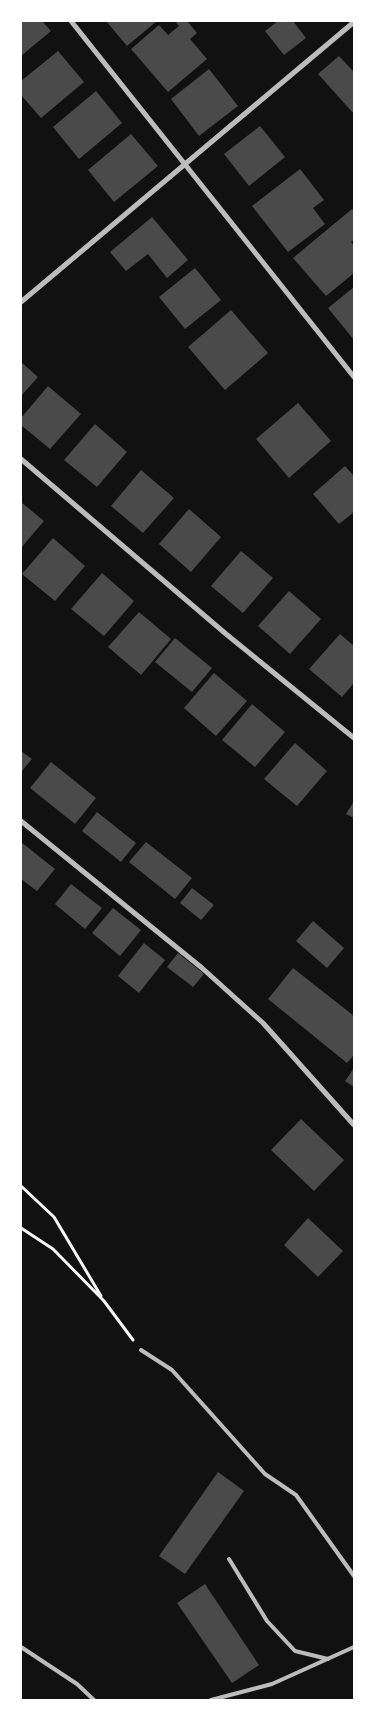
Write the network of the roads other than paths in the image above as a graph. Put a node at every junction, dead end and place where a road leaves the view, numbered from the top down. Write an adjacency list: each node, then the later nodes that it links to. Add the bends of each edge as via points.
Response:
1 (71, 21): 3 (street)
2 (354, 22): 3 (street)
3 (185, 164): 4 (street); 5 (street)
4 (21, 302)
5 (354, 377)
6 (21, 459): 7 (street)
7 (354, 738)
8 (21, 822): 9 (street, via 188,956 263,1023)
9 (354, 1125)
10 (141, 1350): 12 (lane, via 172,1370 265,1474 296,1495)
11 (229, 1559): 15 (lane, via 267,1622 294,1651)
12 (354, 1576)
13 (21, 1647): 16 (lane, via 77,1684)
14 (354, 1647): 15 (lane)
15 (328, 1659): 17 (lane, via 272,1684)
16 (94, 1700)
17 (211, 1700)

